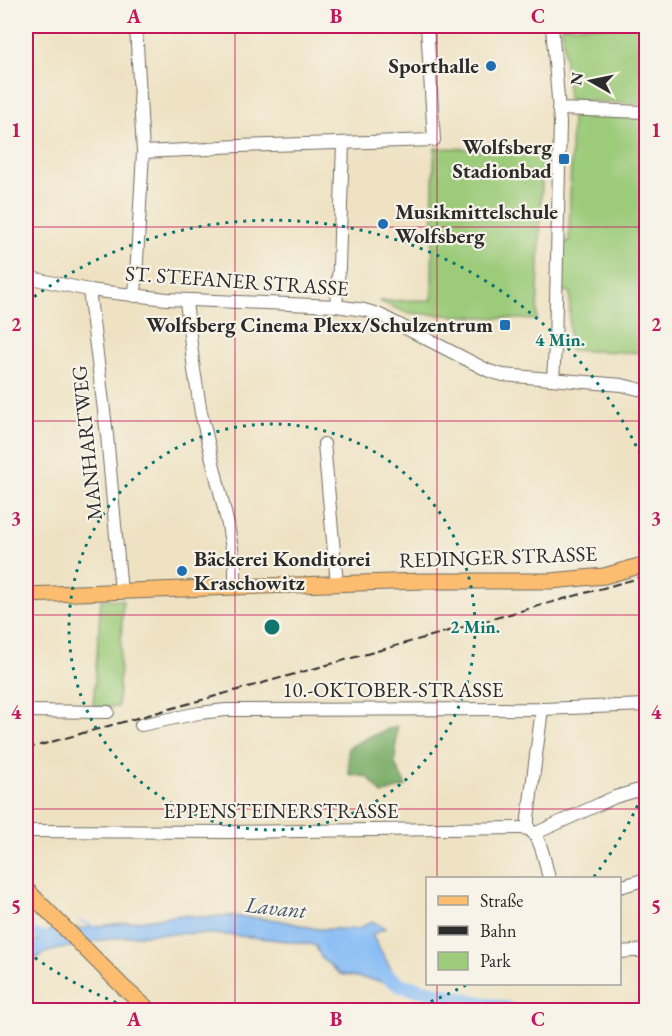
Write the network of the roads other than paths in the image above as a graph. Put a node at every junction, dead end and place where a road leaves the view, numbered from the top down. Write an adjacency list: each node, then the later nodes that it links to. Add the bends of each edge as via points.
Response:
1 (136, 26): 7 (street)
2 (427, 26): 6 (street, via 434,140)
3 (552, 26): 4 (street)
4 (558, 109): 5 (street); 13 (street)
5 (646, 112)
6 (343, 143): 7 (street); 12 (street)
7 (143, 152): 10 (street)
8 (26, 277): 9 (street, ST. STEFANER STRASSE)
9 (89, 290): 10 (street, ST. STEFANER STRASSE); 19 (street, MANHARTWEG)
10 (135, 296): 11 (street, ST. STEFANER STRASSE)
11 (186, 301): 12 (street, ST. STEFANER STRASSE); 18 (street, via 201,413 236,567)
12 (336, 306): 13 (street, ST. STEFANER STRASSE, via 378,314 489,371)
13 (553, 379): 14 (street, ST. STEFANER STRASSE)
14 (646, 390)
15 (324, 444): 17 (street)
16 (646, 564): 17 (main road, REDINGER STRASSE, via 604,576 551,581)
17 (337, 584): 18 (main road, REDINGER STRASSE)
18 (235, 587): 19 (main road, REDINGER STRASSE)
19 (122, 591): 20 (main road, REDINGER STRASSE)
20 (26, 595)
21 (646, 705): 22 (street, 10.-OKTOBER-STRASSE)
22 (542, 709): 25 (street, 10.-OKTOBER-STRASSE, via 226,710); 28 (street, via 528,818)
23 (26, 711): 24 (street)
24 (108, 712)
25 (141, 725)
26 (646, 788): 28 (street)
27 (26, 831): 28 (street, EPPENSTEINERSTRASSE, via 518,828)
28 (531, 832): 29 (street, via 540,844)
29 (548, 877)
30 (646, 879): 31 (street)
31 (621, 887)
32 (26, 889): 35 (main road)
33 (646, 950): 34 (street)
34 (621, 952)
35 (149, 1011)

